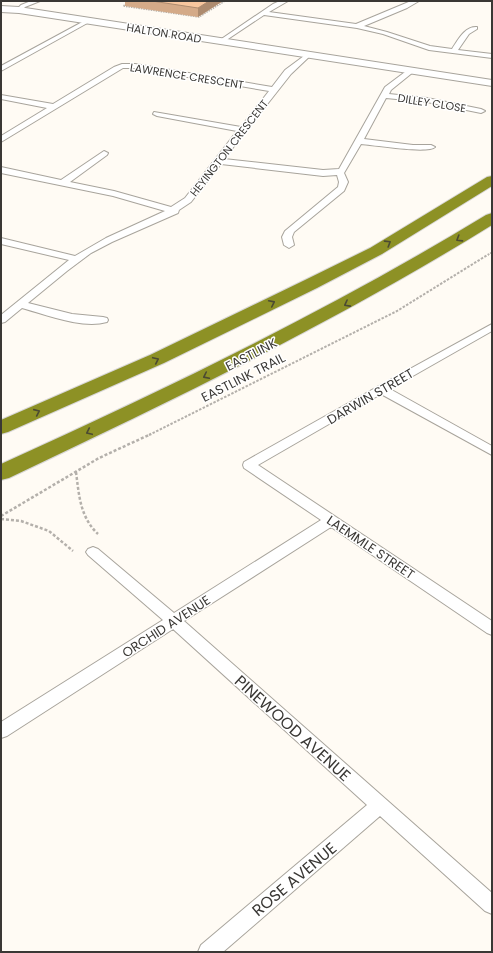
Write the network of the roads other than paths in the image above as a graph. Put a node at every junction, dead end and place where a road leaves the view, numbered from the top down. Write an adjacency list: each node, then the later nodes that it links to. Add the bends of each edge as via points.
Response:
1 (36, 1): 5 (street)
2 (285, 1): 6 (street)
3 (416, 1): 8 (street)
4 (1, 8): 5 (main road, HALTON ROAD)
5 (21, 9): 7 (main road, HALTON ROAD)
6 (263, 13): 8 (street); 10 (street)
7 (88, 21): 10 (main road, HALTON ROAD); 15 (street)
8 (356, 26): 11 (street, via 423,47)
9 (475, 28): 11 (street, via 467,32)
10 (220, 42): 12 (main road, HALTON ROAD)
11 (453, 52): 13 (street)
12 (306, 56): 17 (main road, HALTON ROAD); 19 (street, HEYINGTON CRESCENT, via 290,70)
13 (492, 56)
14 (1, 60): 15 (street)
15 (12, 62): 16 (street)
16 (1, 68)
17 (409, 71): 18 (main road, HALTON ROAD); 20 (street, via 389,87)
18 (492, 83)
19 (274, 90): 22 (street, LAWRENCE CRESCENT, via 135,66 122,66); 25 (street, HEYINGTON CRESCENT)
20 (384, 96): 23 (street, DILLEY CLOSE, via 428,100); 27 (street)
21 (1, 97): 22 (street)
22 (54, 107): 26 (street, LAWRENCE CRESCENT)
23 (481, 110)
24 (158, 114): 25 (street)
25 (244, 130): 30 (street, HEYINGTON CRESCENT)
26 (1, 140)
27 (359, 141): 28 (street); 32 (street, via 344,169)
28 (431, 147)
29 (104, 153): 34 (street)
30 (220, 161): 32 (street, via 323,173); 35 (street, HEYINGTON CRESCENT, via 194,194)
31 (1, 170): 34 (street)
32 (339, 172): 38 (street, via 344,181 341,189 290,231 287,237)
33 (492, 180): 45 (highway, one-way to 33, via 157,359 311,284 376,251)
34 (63, 183): 35 (street)
35 (175, 211): 39 (street, HEYINGTON CRESCENT, via 109,240)
36 (492, 218): 48 (highway, EASTLINK, one-way to 48, via 401,274 236,362)
37 (1, 241): 39 (street)
38 (289, 245)
39 (76, 259): 40 (street, HEYINGTON CRESCENT)
40 (20, 304): 41 (street, HEYINGTON CRESCENT); 42 (street, via 82,320)
41 (1, 320)
42 (103, 320)
43 (492, 327): 44 (street, DARWIN STREET)
44 (381, 388): 46 (street); 47 (street, DARWIN STREET)
45 (1, 428)
46 (492, 452)
47 (249, 465): 49 (street, LAEMMLE STREET)
48 (1, 472)
49 (331, 520): 51 (street, ORCHID AVENUE); 52 (street, LAEMMLE STREET)
50 (93, 552): 51 (street, PINEWOOD AVENUE)
51 (174, 622): 53 (street, ORCHID AVENUE); 54 (street, PINEWOOD AVENUE)
52 (492, 629)
53 (1, 731)
54 (380, 805): 55 (street, PINEWOOD AVENUE); 56 (street, ROSE AVENUE)
55 (492, 905)
56 (208, 952)

